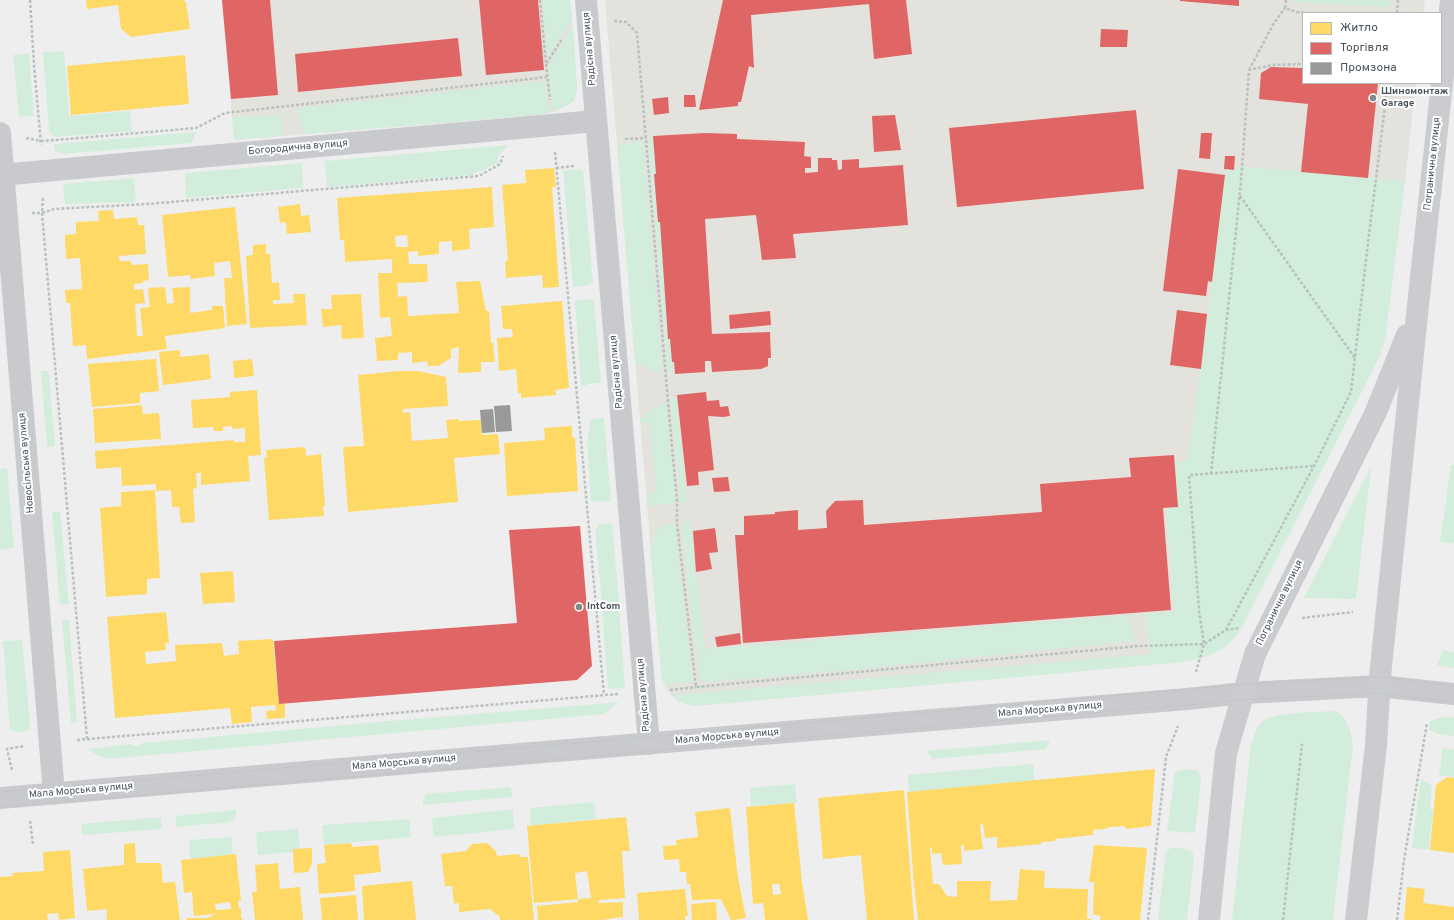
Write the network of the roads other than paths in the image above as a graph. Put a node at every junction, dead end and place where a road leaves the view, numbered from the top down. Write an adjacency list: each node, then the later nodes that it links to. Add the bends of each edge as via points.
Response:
1 (586, 0): 5 (street, Радісна вулиця)
2 (1451, 0): 3 (main road, Погранична вулиця)
3 (1442, 83)
4 (1442, 84): 8 (main road, Погранична вулиця)
5 (596, 121): 7 (street, Богородична вулиця); 12 (street, Радісна вулиця)
6 (0, 134): 7 (street, Новосільська вулиця)
7 (2, 175): 13 (street, Новосільська вулиця)
8 (1418, 305): 9 (main road, Погранична вулиця); 10 (main road, Погранична вулиця, via 1376,414 1255,654)
9 (1379, 686): 10 (street, Мала Морська вулиця); 11 (street, Мала Морська вулиця); 16 (main road, Погранична вулиця, via 1376,745)
10 (1244, 693): 12 (street, Мала Морська вулиця); 15 (main road, Погранична вулиця, via 1226,753)
11 (1454, 694)
12 (649, 744): 13 (street, Мала Морська вулиця)
13 (54, 794): 14 (street, Мала Морська вулиця)
14 (0, 798)
15 (1209, 920)
16 (1356, 920)

